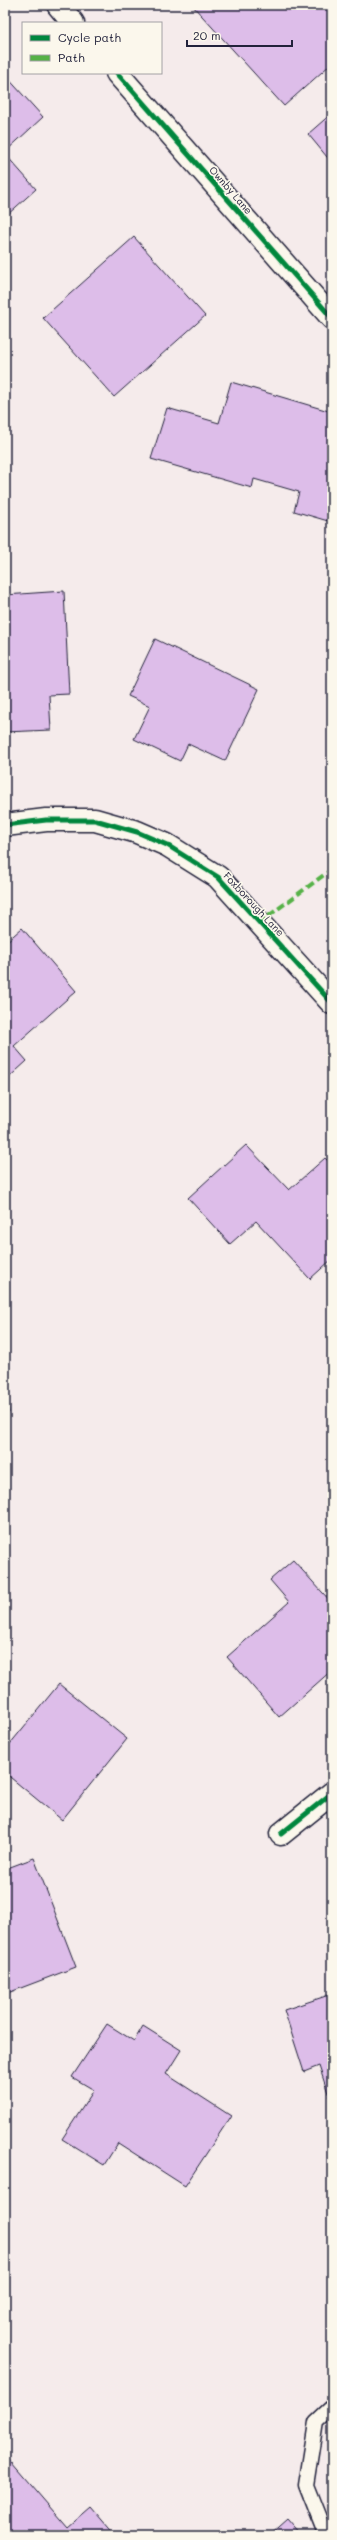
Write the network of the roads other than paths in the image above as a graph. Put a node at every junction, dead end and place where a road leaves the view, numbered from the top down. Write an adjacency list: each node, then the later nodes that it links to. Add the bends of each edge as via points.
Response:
1 (58, 5): 2 (street)
2 (73, 22)
3 (118, 74): 4 (street, Ownby Lane)
4 (332, 318)
5 (5, 825): 6 (street, Foxborough Lane, via 46,820 95,820 137,832 167,845 218,877)
6 (332, 1004)
7 (332, 1793): 8 (street)
8 (281, 1834)
9 (332, 2407): 10 (lane, via 316,2422 306,2485 323,2528)
10 (329, 2535)

